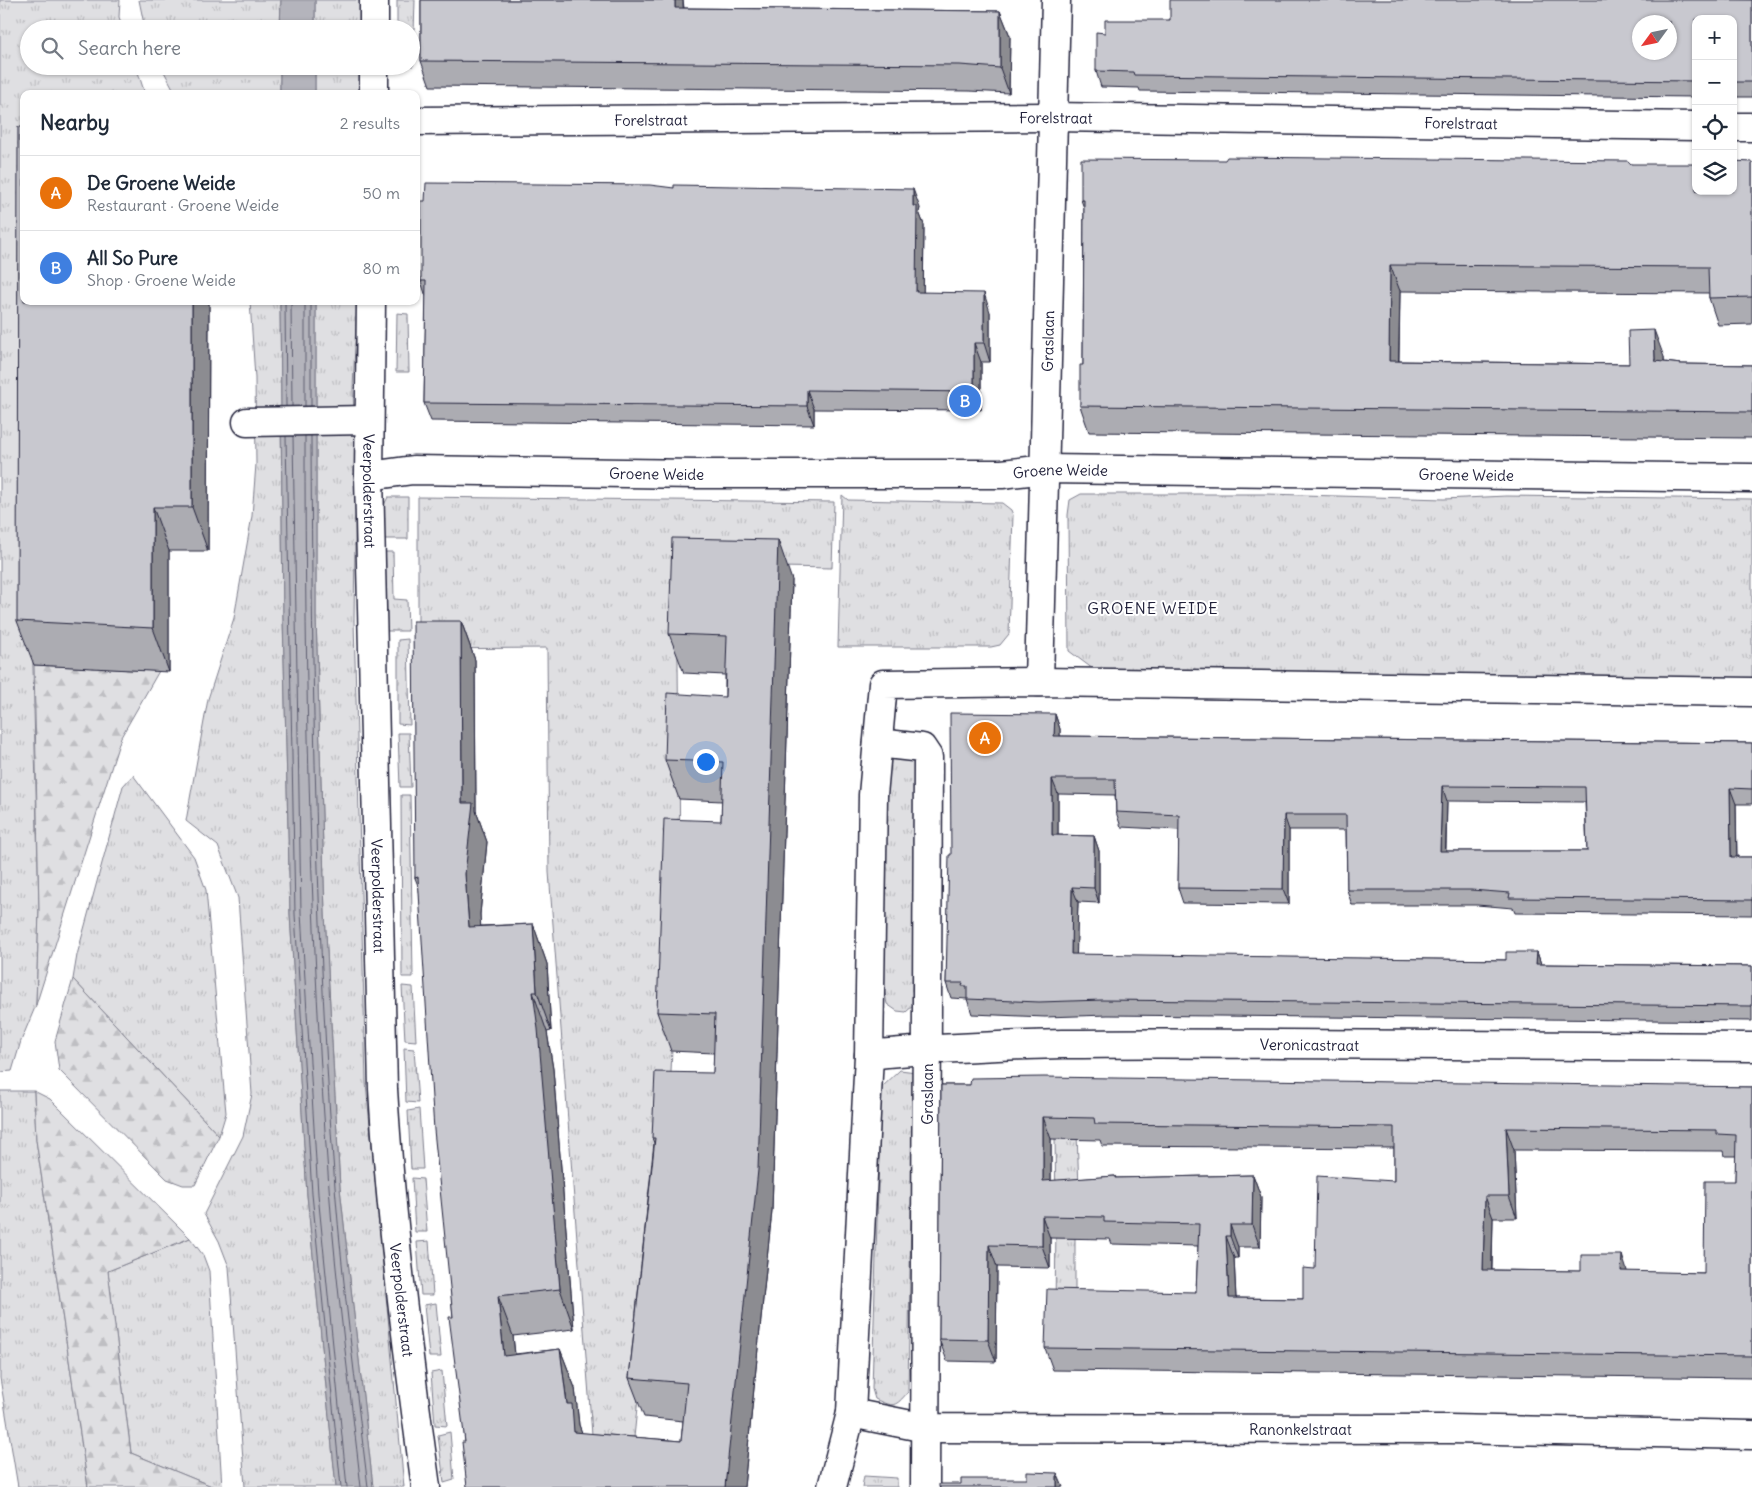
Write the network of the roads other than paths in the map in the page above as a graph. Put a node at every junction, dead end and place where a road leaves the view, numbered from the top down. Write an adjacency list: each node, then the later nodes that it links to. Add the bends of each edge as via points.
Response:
1 (374, 0): 3 (street)
2 (1056, 0): 6 (street, Graslaan)
3 (374, 20)
4 (374, 75): 5 (street)
5 (374, 90)
6 (1052, 117): 7 (street, Forelstraat); 8 (street, Forelstraat); 14 (street, Graslaan)
7 (420, 120)
8 (1692, 126)
9 (1737, 127): 10 (street)
10 (1752, 127)
11 (371, 305): 12 (street, Veerpolderstraat)
12 (358, 420): 13 (street); 15 (street, Veerpolderstraat)
13 (256, 422)
14 (1046, 470): 15 (street, Groene Weide, via 1002,474 413,470); 16 (street, Groene Weide); 17 (street, Graslaan)
15 (369, 476): 26 (street, Veerpolderstraat, via 384,1098 401,1300)
16 (1752, 478)
17 (1039, 682): 18 (street); 19 (street, via 883,684)
18 (1752, 692)
19 (878, 743): 21 (street, Graslaan, via 922,748 928,757); 22 (street, via 873,795)
20 (1752, 1047): 21 (street, Veronicastraat, via 1223,1044)
21 (928, 1049): 22 (street, Veronicastraat); 24 (street, Graslaan)
22 (869, 1055): 23 (street)
23 (851, 1413): 24 (street, Ranonkelstraat); 27 (street)
24 (926, 1428): 25 (street, Ranonkelstraat, via 1450,1429); 28 (street, Graslaan)
25 (1752, 1435)
26 (426, 1487)
27 (832, 1487)
28 (925, 1487)

